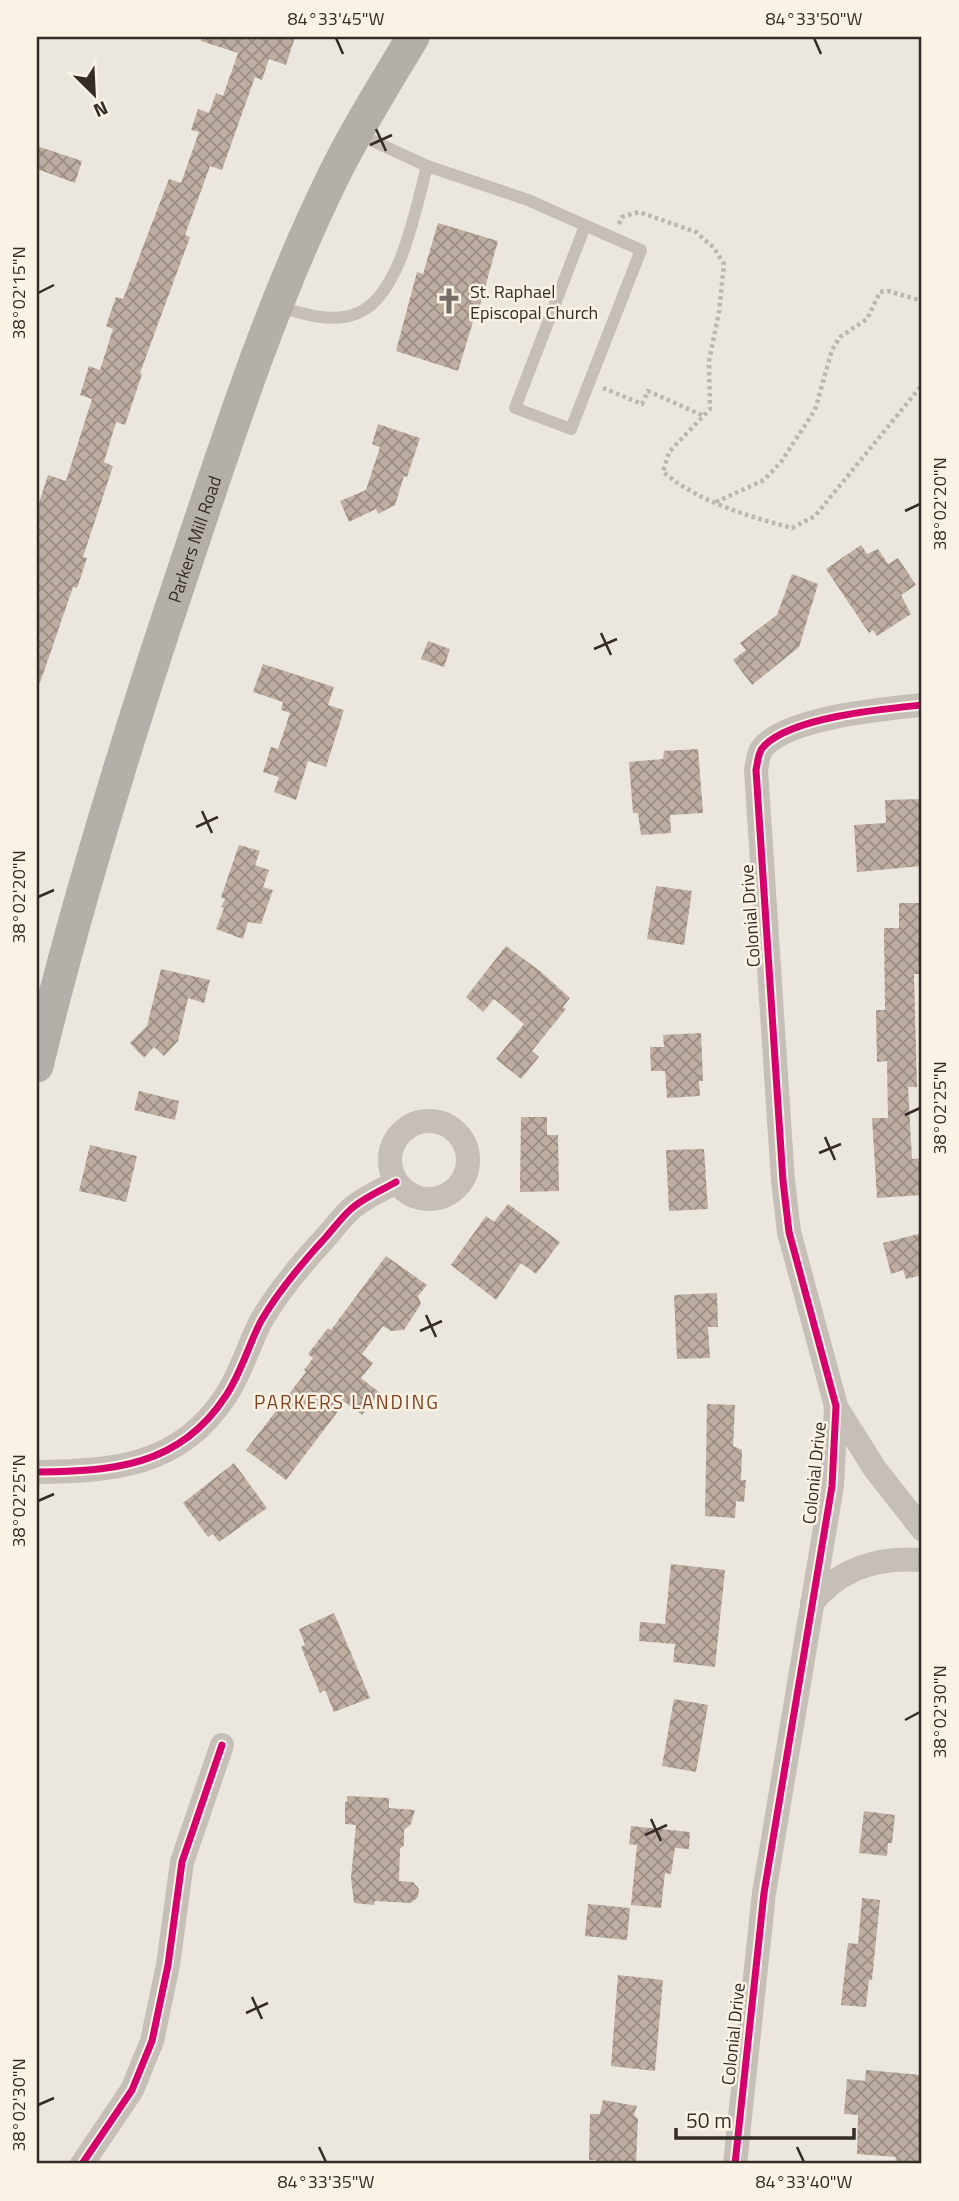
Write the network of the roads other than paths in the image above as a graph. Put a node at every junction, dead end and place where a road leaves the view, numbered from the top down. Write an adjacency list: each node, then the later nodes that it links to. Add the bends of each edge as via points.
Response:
1 (413, 37): 2 (main road, Parkers Mill Road)
2 (356, 133): 3 (lane); 5 (main road, Parkers Mill Road, via 331,179)
3 (427, 166): 4 (lane, via 528,200); 5 (lane, via 404,251 382,294 358,313 330,317)
4 (585, 226): 4 (lane, via 641,250 571,429 515,408)
5 (277, 306): 7 (main road, Parkers Mill Road, via 141,696)
6 (922, 705): 9 (street, Colonial Drive, via 791,728 764,746 757,770 789,1232)
7 (37, 1066)
8 (396, 1182): 10 (street, via 352,1208 303,1262 261,1321 226,1396 211,1417 188,1436 158,1455 130,1465)
9 (836, 1406): 11 (street, via 875,1469); 13 (street, Colonial Drive, via 832,1486)
10 (37, 1472)
11 (922, 1529)
12 (922, 1560): 13 (street, via 869,1564 834,1581)
13 (812, 1603): 16 (street, Colonial Drive, via 764,1893)
14 (222, 1745): 15 (street, via 182,1863 169,1965 152,2041 132,2090)
15 (82, 2164)
16 (734, 2164)

